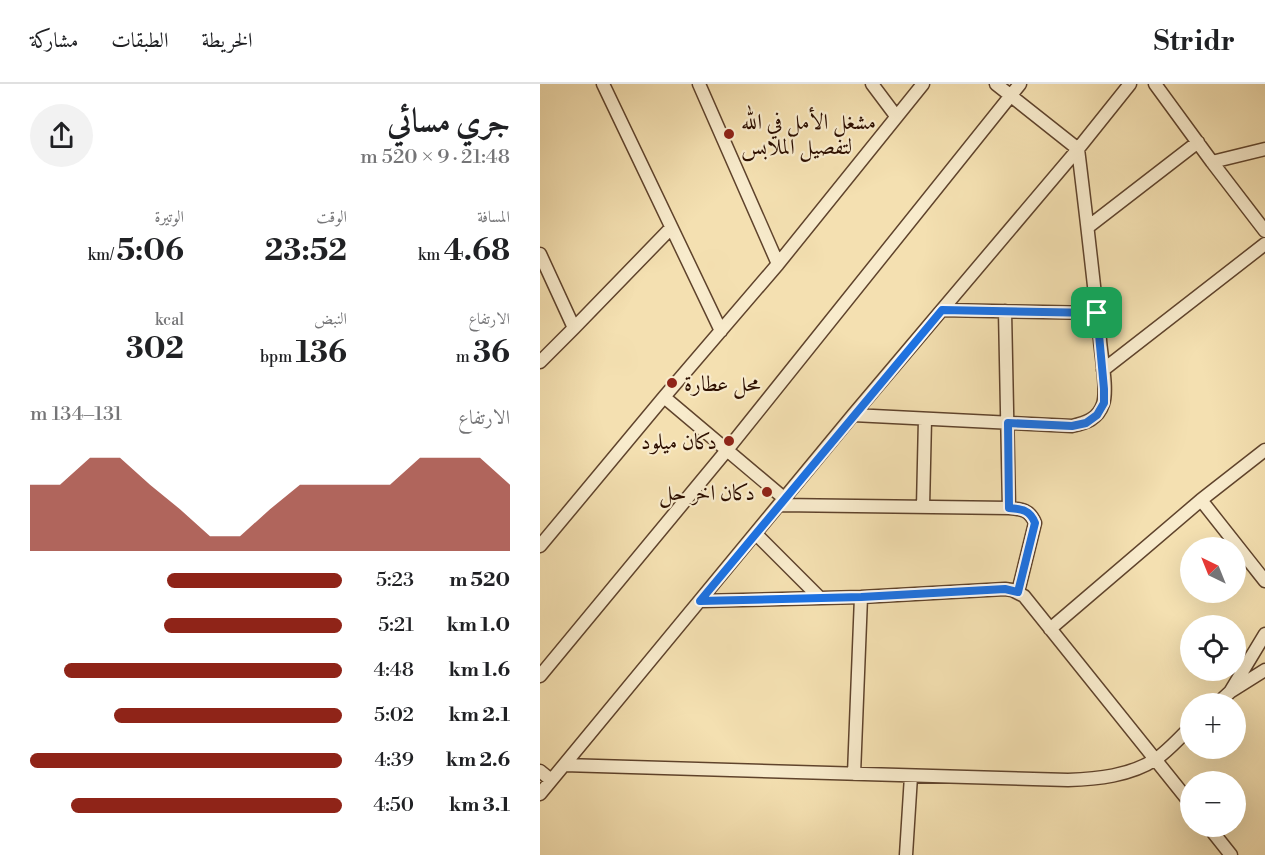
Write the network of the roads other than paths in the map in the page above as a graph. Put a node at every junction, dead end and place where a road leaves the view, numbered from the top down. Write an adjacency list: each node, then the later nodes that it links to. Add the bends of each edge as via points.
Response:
1 (603, 84): 16 (street)
2 (699, 84): 20 (street)
3 (873, 84): 10 (street)
4 (923, 84): 10 (street)
5 (996, 84): 9 (street)
6 (1020, 84): 9 (street)
7 (1130, 84): 13 (street)
8 (1155, 84): 11 (street)
9 (1010, 96): 13 (street); 32 (street)
10 (896, 116): 20 (street)
11 (1198, 142): 14 (street); 15 (street)
12 (1265, 148): 14 (street)
13 (1078, 149): 15 (street); 21 (street)
14 (1212, 162): 17 (street)
15 (1088, 227): 23 (street)
16 (671, 228): 24 (street); 25 (street)
17 (1265, 231)
18 (1265, 244): 27 (street)
19 (540, 254): 24 (street)
20 (778, 264): 25 (street)
21 (942, 310): 22 (street); 29 (street)
22 (1005, 311): 23 (street); 31 (street)
23 (1097, 313): 27 (street)
24 (574, 328): 26 (street)
25 (721, 331): 28 (street)
26 (540, 362)
27 (1103, 370): 31 (street, via 1104,403 1086,423)
28 (664, 397): 32 (street); 39 (street)
29 (853, 416): 30 (street); 35 (street)
30 (926, 419): 31 (street); 36 (street)
31 (1008, 423): 37 (street)
32 (727, 450): 35 (street); 48 (street)
33 (1265, 450): 34 (street)
34 (1201, 500): 40 (street); 45 (street)
35 (782, 502): 36 (street); 38 (street)
36 (923, 507): 37 (street)
37 (1009, 508): 41 (street, via 1026,510 1035,523)
38 (756, 534): 43 (street); 44 (street)
39 (540, 546)
40 (1265, 581)
41 (1018, 592): 42 (street, via 1005,589); 45 (street)
42 (861, 597): 43 (street); 54 (street)
43 (820, 598): 44 (street)
44 (700, 601): 52 (street)
45 (1050, 629): 51 (street)
46 (1265, 634): 49 (street)
47 (1265, 670): 49 (street)
48 (540, 676)
49 (1230, 692)
50 (1180, 737): 51 (street)
51 (1156, 759): 55 (street, via 1113,776 1090,779); 57 (street)
52 (564, 765): 54 (street); 56 (street)
53 (540, 771): 56 (street)
54 (854, 774): 55 (street)
55 (911, 776): 60 (street)
56 (551, 780): 58 (street)
57 (1180, 790)
58 (540, 794)
59 (1217, 837): 61 (street)
60 (906, 855)
61 (1231, 855)

